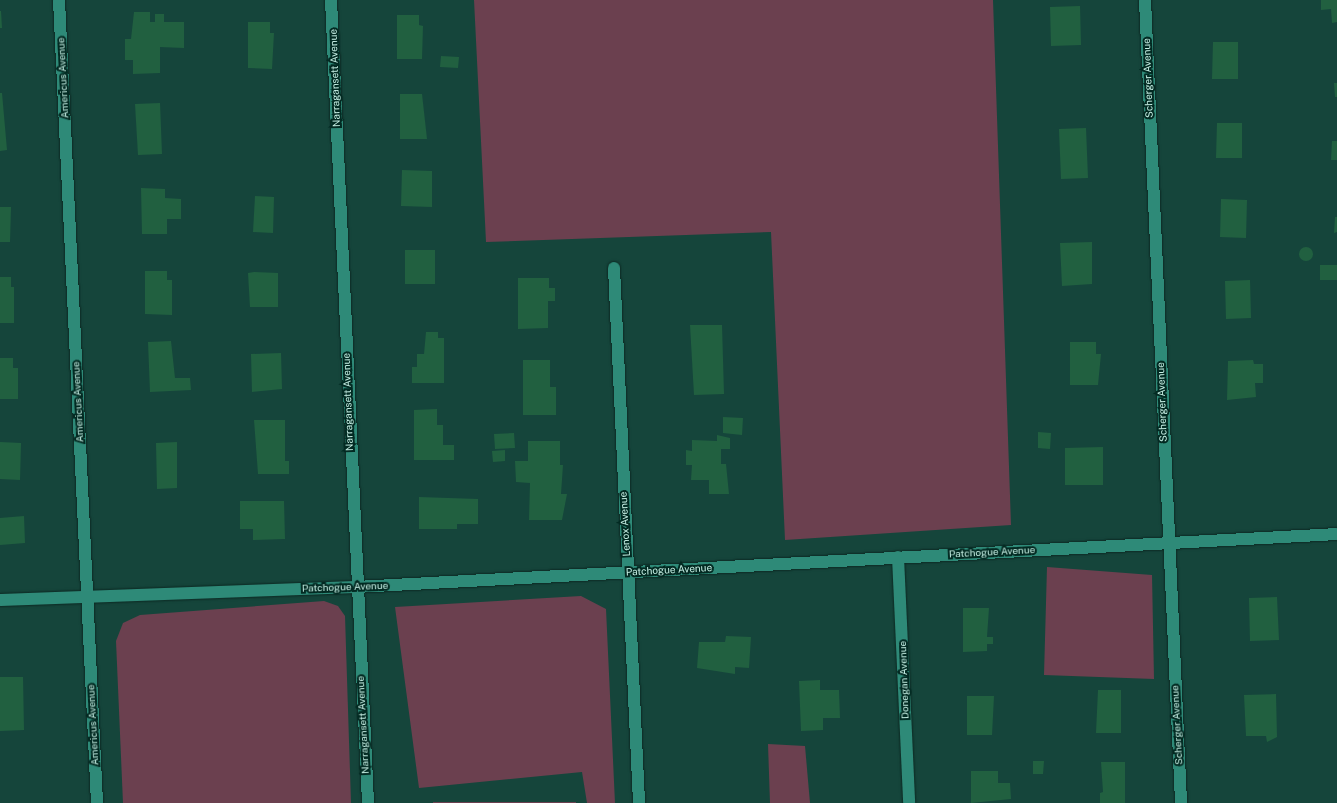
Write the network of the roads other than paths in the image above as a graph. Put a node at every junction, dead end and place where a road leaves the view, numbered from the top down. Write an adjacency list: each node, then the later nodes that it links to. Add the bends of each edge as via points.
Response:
1 (59, 0): 10 (street, Americus Avenue)
2 (331, 0): 9 (street, Narragansett Avenue)
3 (1145, 0): 6 (street, Scherger Avenue)
4 (614, 268): 8 (street, Lenox Avenue)
5 (1337, 534): 6 (street, Patchogue Avenue)
6 (1168, 542): 7 (street, Patchogue Avenue); 16 (street, Scherger Avenue)
7 (898, 558): 8 (street, Patchogue Avenue); 15 (street, Donegan Avenue)
8 (628, 573): 9 (street, Patchogue Avenue); 14 (street, Lenox Avenue)
9 (356, 587): 10 (street, Patchogue Avenue); 13 (street, Narragansett Avenue)
10 (87, 596): 11 (street, Patchogue Avenue); 12 (street, Americus Avenue)
11 (0, 600)
12 (97, 803)
13 (368, 803)
14 (639, 803)
15 (909, 803)
16 (1181, 803)

